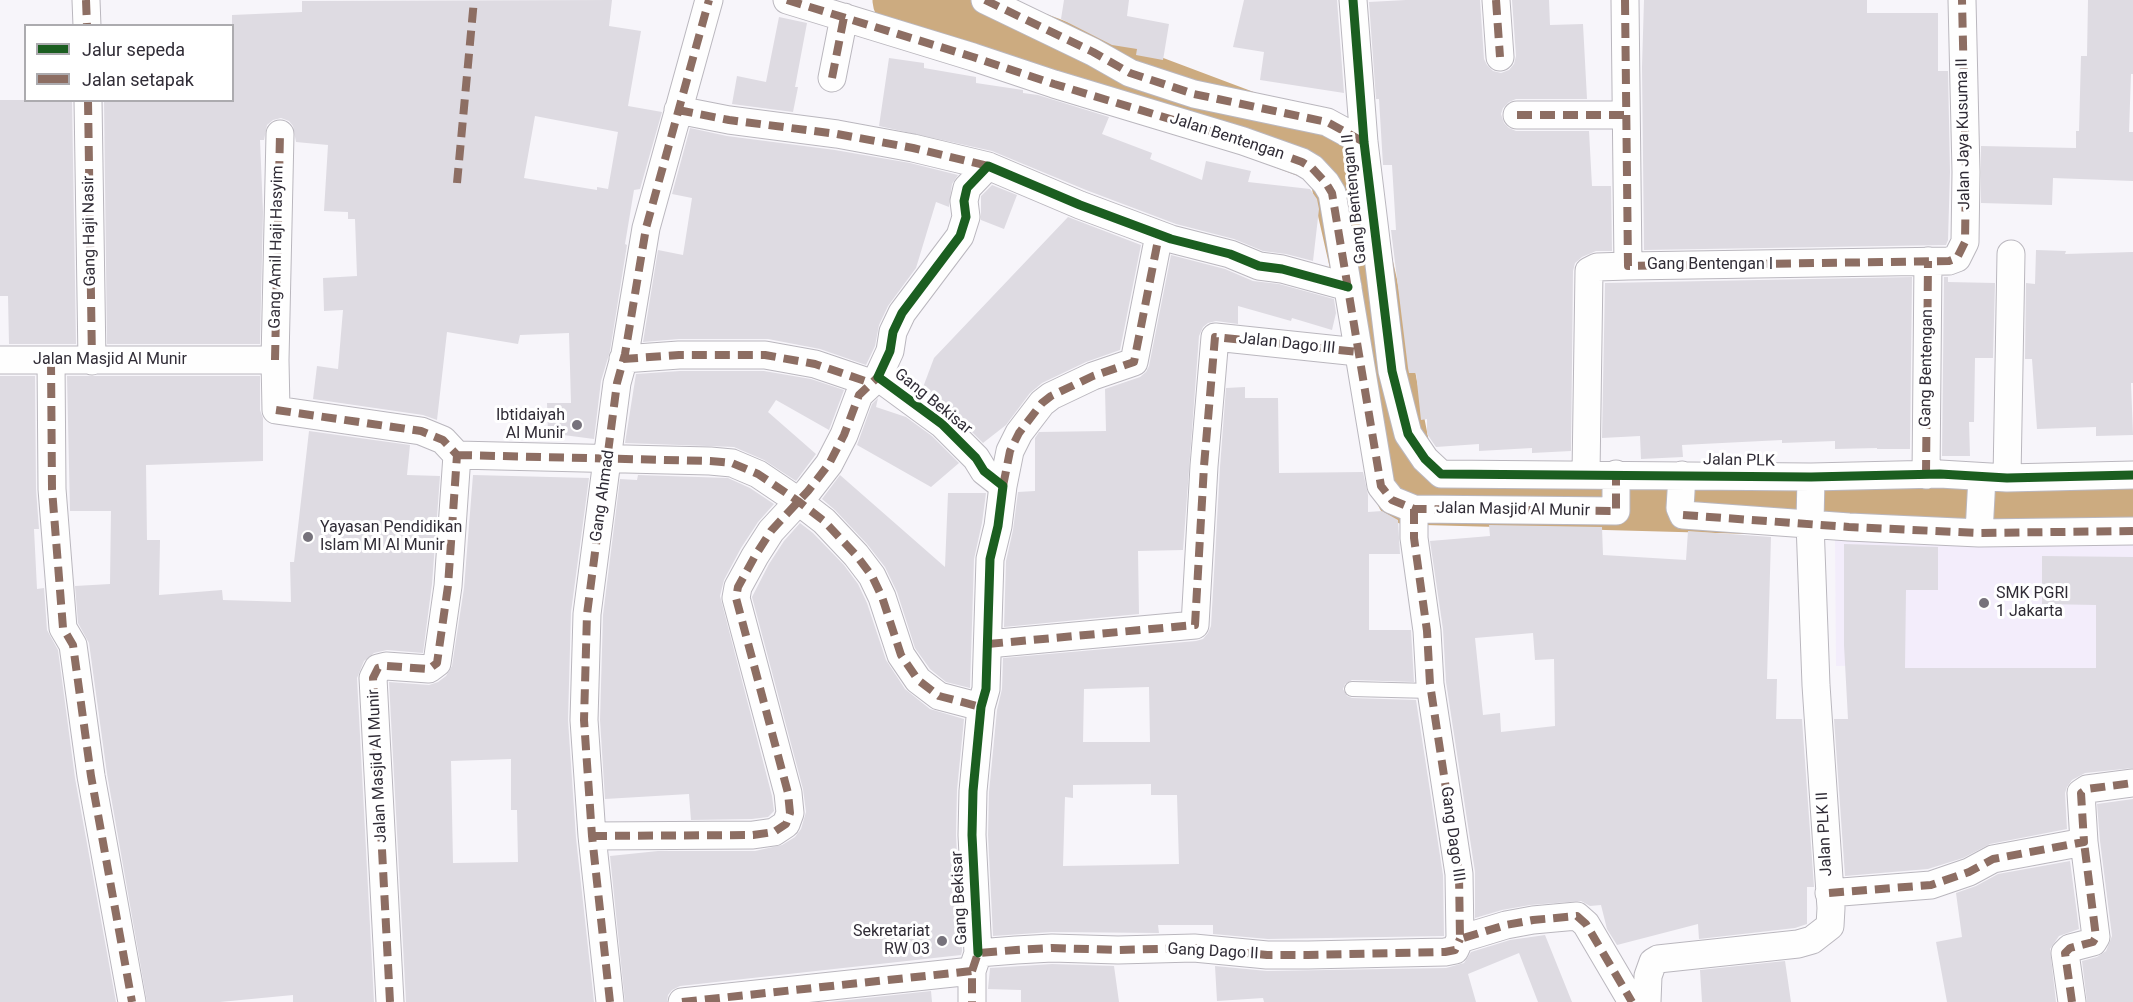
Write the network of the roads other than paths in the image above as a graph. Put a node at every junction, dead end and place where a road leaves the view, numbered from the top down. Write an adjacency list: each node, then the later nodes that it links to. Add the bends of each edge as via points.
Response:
1 (86, 0): 10 (street)
2 (709, 0): 14 (street, Gang Ahmad)
3 (787, 0): 9 (street, Jalan Bentengan)
4 (985, 0): 18 (street, Jalan Bentengan, via 1130,73 1194,94 1327,122)
5 (1353, 0): 18 (street, Gang Bentengan II)
6 (1496, 0): 11 (street)
7 (1625, 0): 16 (street, Gang Bentengan I)
8 (1962, 0): 22 (street, Jalan Jaya Kusuma II, via 1965,242 1957,258)
9 (844, 17): 12 (street); 24 (street, Jalan Bentengan, via 1302,162 1319,174 1332,193)
10 (87, 24)
11 (1500, 57)
12 (832, 78)
13 (88, 102): 30 (street, Gang Haji Nasir)
14 (678, 110): 19 (street, via 837,134); 26 (street, Gang Ahmad, via 646,228)
15 (1517, 115): 16 (street)
16 (1625, 116): 23 (street, Gang Bentengan I)
17 (280, 134): 29 (street, Gang Amil Haji Hasyim)
18 (1364, 142): 32 (street, Gang Bentengan II, via 1381,290)
19 (988, 166): 20 (street); 31 (street, Gang Bekisar, via 966,192 966,217 960,236 898,321 890,351)
20 (1159, 235): 24 (street, via 1259,266); 42 (street, via 1134,362 1093,376 1042,403 1010,451)
21 (2011, 254): 40 (street)
22 (1939, 261): 23 (street, Gang Bentengan I); 36 (street, Gang Bentengan)
23 (1628, 266): 35 (street, via 1589,271)
24 (1347, 287): 25 (street, Jalan Bentengan)
25 (1358, 352): 32 (street, Jalan Bentengan); 48 (street, Jalan Dago III, via 1215,337 1195,625)
26 (623, 358): 31 (street, via 765,355); 34 (street, Gang Ahmad)
27 (0, 360): 28 (street, Jalan Masjid Al Munir)
28 (51, 360): 30 (street, Jalan Masjid Al Munir); 58 (street, via 52,489 63,628 73,645 91,776)
29 (275, 360): 30 (street, Jalan Masjid Al Munir); 33 (street, via 276,410 421,431 443,440)
30 (92, 361)
31 (874, 380): 42 (street, Gang Bekisar, via 942,424 984,471); 44 (street, via 860,395 829,464)
32 (1381, 396): 43 (street, via 1425,459); 43 (street, Jalan Bentengan, via 1382,486 1392,500)
33 (457, 455): 34 (street); 59 (street, Jalan Masjid Al Munir, via 448,586 437,663 429,669 386,666 378,668 373,678)
34 (608, 457): 44 (street, via 732,463 758,474); 53 (street, Gang Ahmad, via 587,614 584,720)
35 (1586, 474): 38 (street, Jalan PLK); 43 (street, Jalan PLK)
36 (1926, 475): 40 (street, Jalan PLK); 41 (street, Jalan PLK)
37 (2133, 475): 40 (street, Jalan PLK)
38 (1616, 476): 39 (street, Jalan PLK); 43 (street, Jalan Masjid Al Munir, via 1615,508)
39 (1682, 478): 41 (street, Jalan PLK); 45 (street, Jalan PLK, via 1682,512)
40 (1990, 479): 46 (street)
41 (1811, 483): 45 (street, Jalan PLK II)
42 (1003, 486): 48 (street, Gang Bekisar, via 999,526 990,559)
43 (1429, 491): 50 (street, Gang Dago III, via 1414,538)
44 (798, 501): 51 (street, via 824,521 872,576 901,655 918,681 939,696); 53 (street, via 755,556 736,598 788,793 790,813 786,824 774,832 753,835)
45 (1810, 520): 46 (street); 55 (street, Jalan PLK II)
46 (1980, 529): 47 (street)
47 (2133, 531)
48 (988, 644): 51 (street, Gang Bekisar)
49 (1352, 689): 50 (lane)
50 (1431, 691): 56 (street, Gang Dago III, via 1459,874)
51 (981, 707): 57 (street, Gang Bekisar, via 972,835)
52 (2133, 783): 54 (street, via 2081,793)
53 (592, 836): 60 (street, Gang Ahmad)
54 (2084, 842): 55 (street, via 1993,859 1970,872 1931,885); 65 (street, via 2096,937 2065,953)
55 (1829, 893): 64 (street, Jalan PLK II, via 1830,926 1812,940 1658,959 1648,976)
56 (1460, 939): 57 (street, Gang Dago II, via 1455,950 1445,952 1267,955 1194,948 1052,948); 63 (street, via 1506,925 1577,916 1586,924)
57 (975, 962): 61 (street); 62 (street, Gang Bekisar)
58 (132, 1002)
59 (390, 1002)
60 (610, 1002)
61 (682, 1002)
62 (972, 1002)
63 (1632, 1002)
64 (1647, 1002)
65 (2072, 1002)

